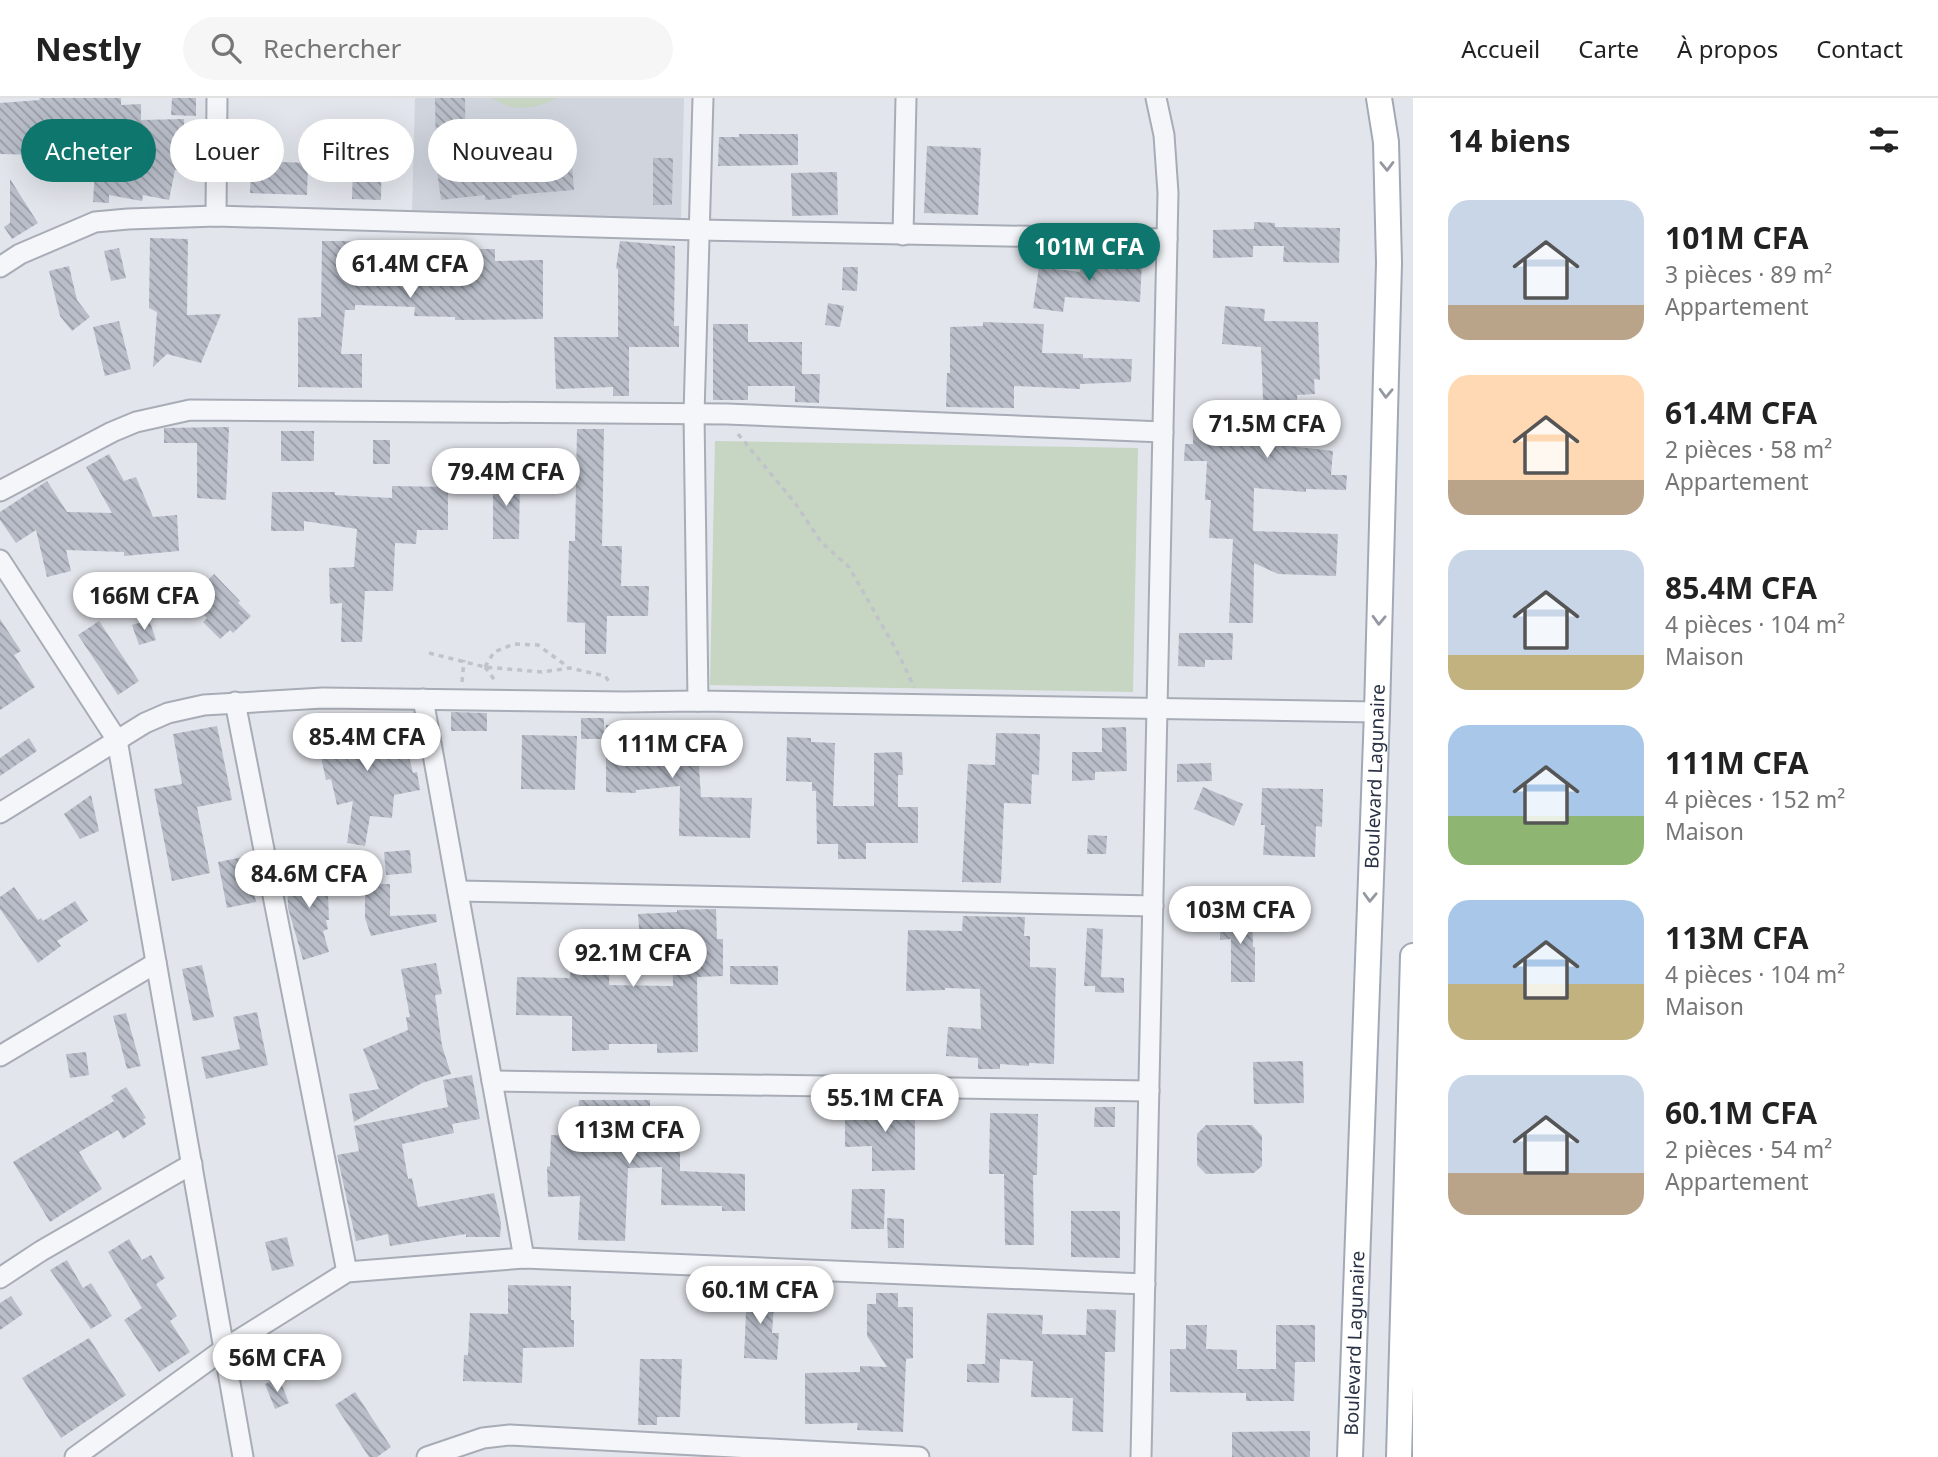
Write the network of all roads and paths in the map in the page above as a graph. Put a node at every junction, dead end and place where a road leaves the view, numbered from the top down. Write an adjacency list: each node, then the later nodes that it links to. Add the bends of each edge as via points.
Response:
1 (217, 98): 6 (street)
2 (702, 98): 7 (street)
3 (906, 98): 8 (street)
4 (1156, 98): 9 (street, via 1164,135)
5 (1379, 98): 25 (main road, Boulevard Lagunaire, one-way to 25, via 1386,142 1389,263)
6 (216, 216): 7 (street); 10 (street, via 96,222)
7 (699, 230): 8 (street); 11 (street)
8 (903, 234): 9 (street)
9 (1167, 239): 13 (street)
10 (0, 267)
11 (694, 414): 12 (street); 14 (street, via 190,410 111,432); 20 (street)
12 (727, 414): 13 (street); 23 (path, via 743,442 821,542 849,567 900,655)
13 (1163, 432): 24 (street)
14 (0, 491)
15 (0, 560): 26 (street)
16 (429, 653): 17 (path)
17 (485, 667): 18 (path, via 542,672); 18 (path, via 494,652 514,644 538,645)
18 (570, 668): 22 (path, via 605,676)
19 (423, 699): 21 (street); 22 (street); 28 (street)
20 (698, 701): 22 (street); 23 (street)
21 (235, 702): 26 (street, via 168,713); 37 (street)
22 (625, 702)
23 (922, 705): 24 (street)
24 (1157, 709): 25 (street); 29 (street)
25 (1377, 712): 46 (main road, Boulevard Lagunaire, one-way to 46)
26 (117, 740): 27 (street); 31 (street)
27 (0, 813)
28 (458, 891): 29 (street); 33 (street)
29 (1153, 906): 34 (street)
30 (1413, 956): 47 (main road)
31 (156, 963): 32 (street); 35 (street)
32 (0, 1056)
33 (492, 1081): 34 (street); 36 (street)
34 (1149, 1091): 39 (street)
35 (192, 1164): 38 (street); 40 (street)
36 (524, 1258): 37 (street); 39 (street)
37 (347, 1272): 40 (street)
38 (0, 1278)
39 (1145, 1284): 45 (street)
40 (224, 1349): 41 (street); 42 (street)
41 (75, 1457)
42 (243, 1457)
43 (427, 1457): 44 (street, via 483,1438 510,1435)
44 (919, 1457)
45 (1141, 1457)
46 (1350, 1457)
47 (1399, 1457)

